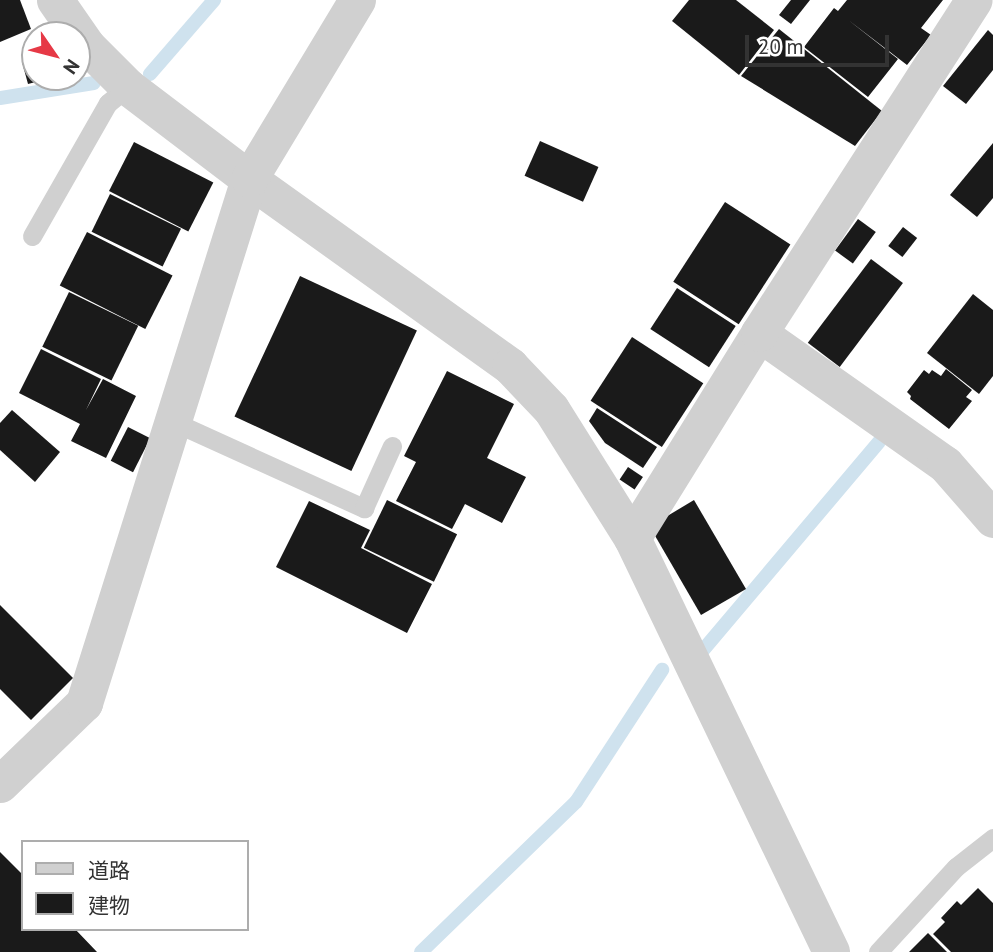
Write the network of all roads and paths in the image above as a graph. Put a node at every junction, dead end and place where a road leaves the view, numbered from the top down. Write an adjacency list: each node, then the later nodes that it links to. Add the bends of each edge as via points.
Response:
1 (55, 0): 4 (street, via 87,46)
2 (358, 0): 5 (street)
3 (974, 0): 7 (street)
4 (128, 87): 5 (street); 6 (lane, via 108,103)
5 (249, 179): 8 (street); 11 (street, via 510,366 551,409)
6 (32, 236)
7 (759, 333): 10 (street, via 945,464); 11 (street)
8 (174, 422): 9 (lane, via 364,508); 12 (street, via 84,703)
9 (392, 446)
10 (993, 519)
11 (632, 538): 14 (street)
12 (0, 784)
13 (993, 838): 15 (lane, via 956,867)
14 (831, 952)
15 (878, 952)

